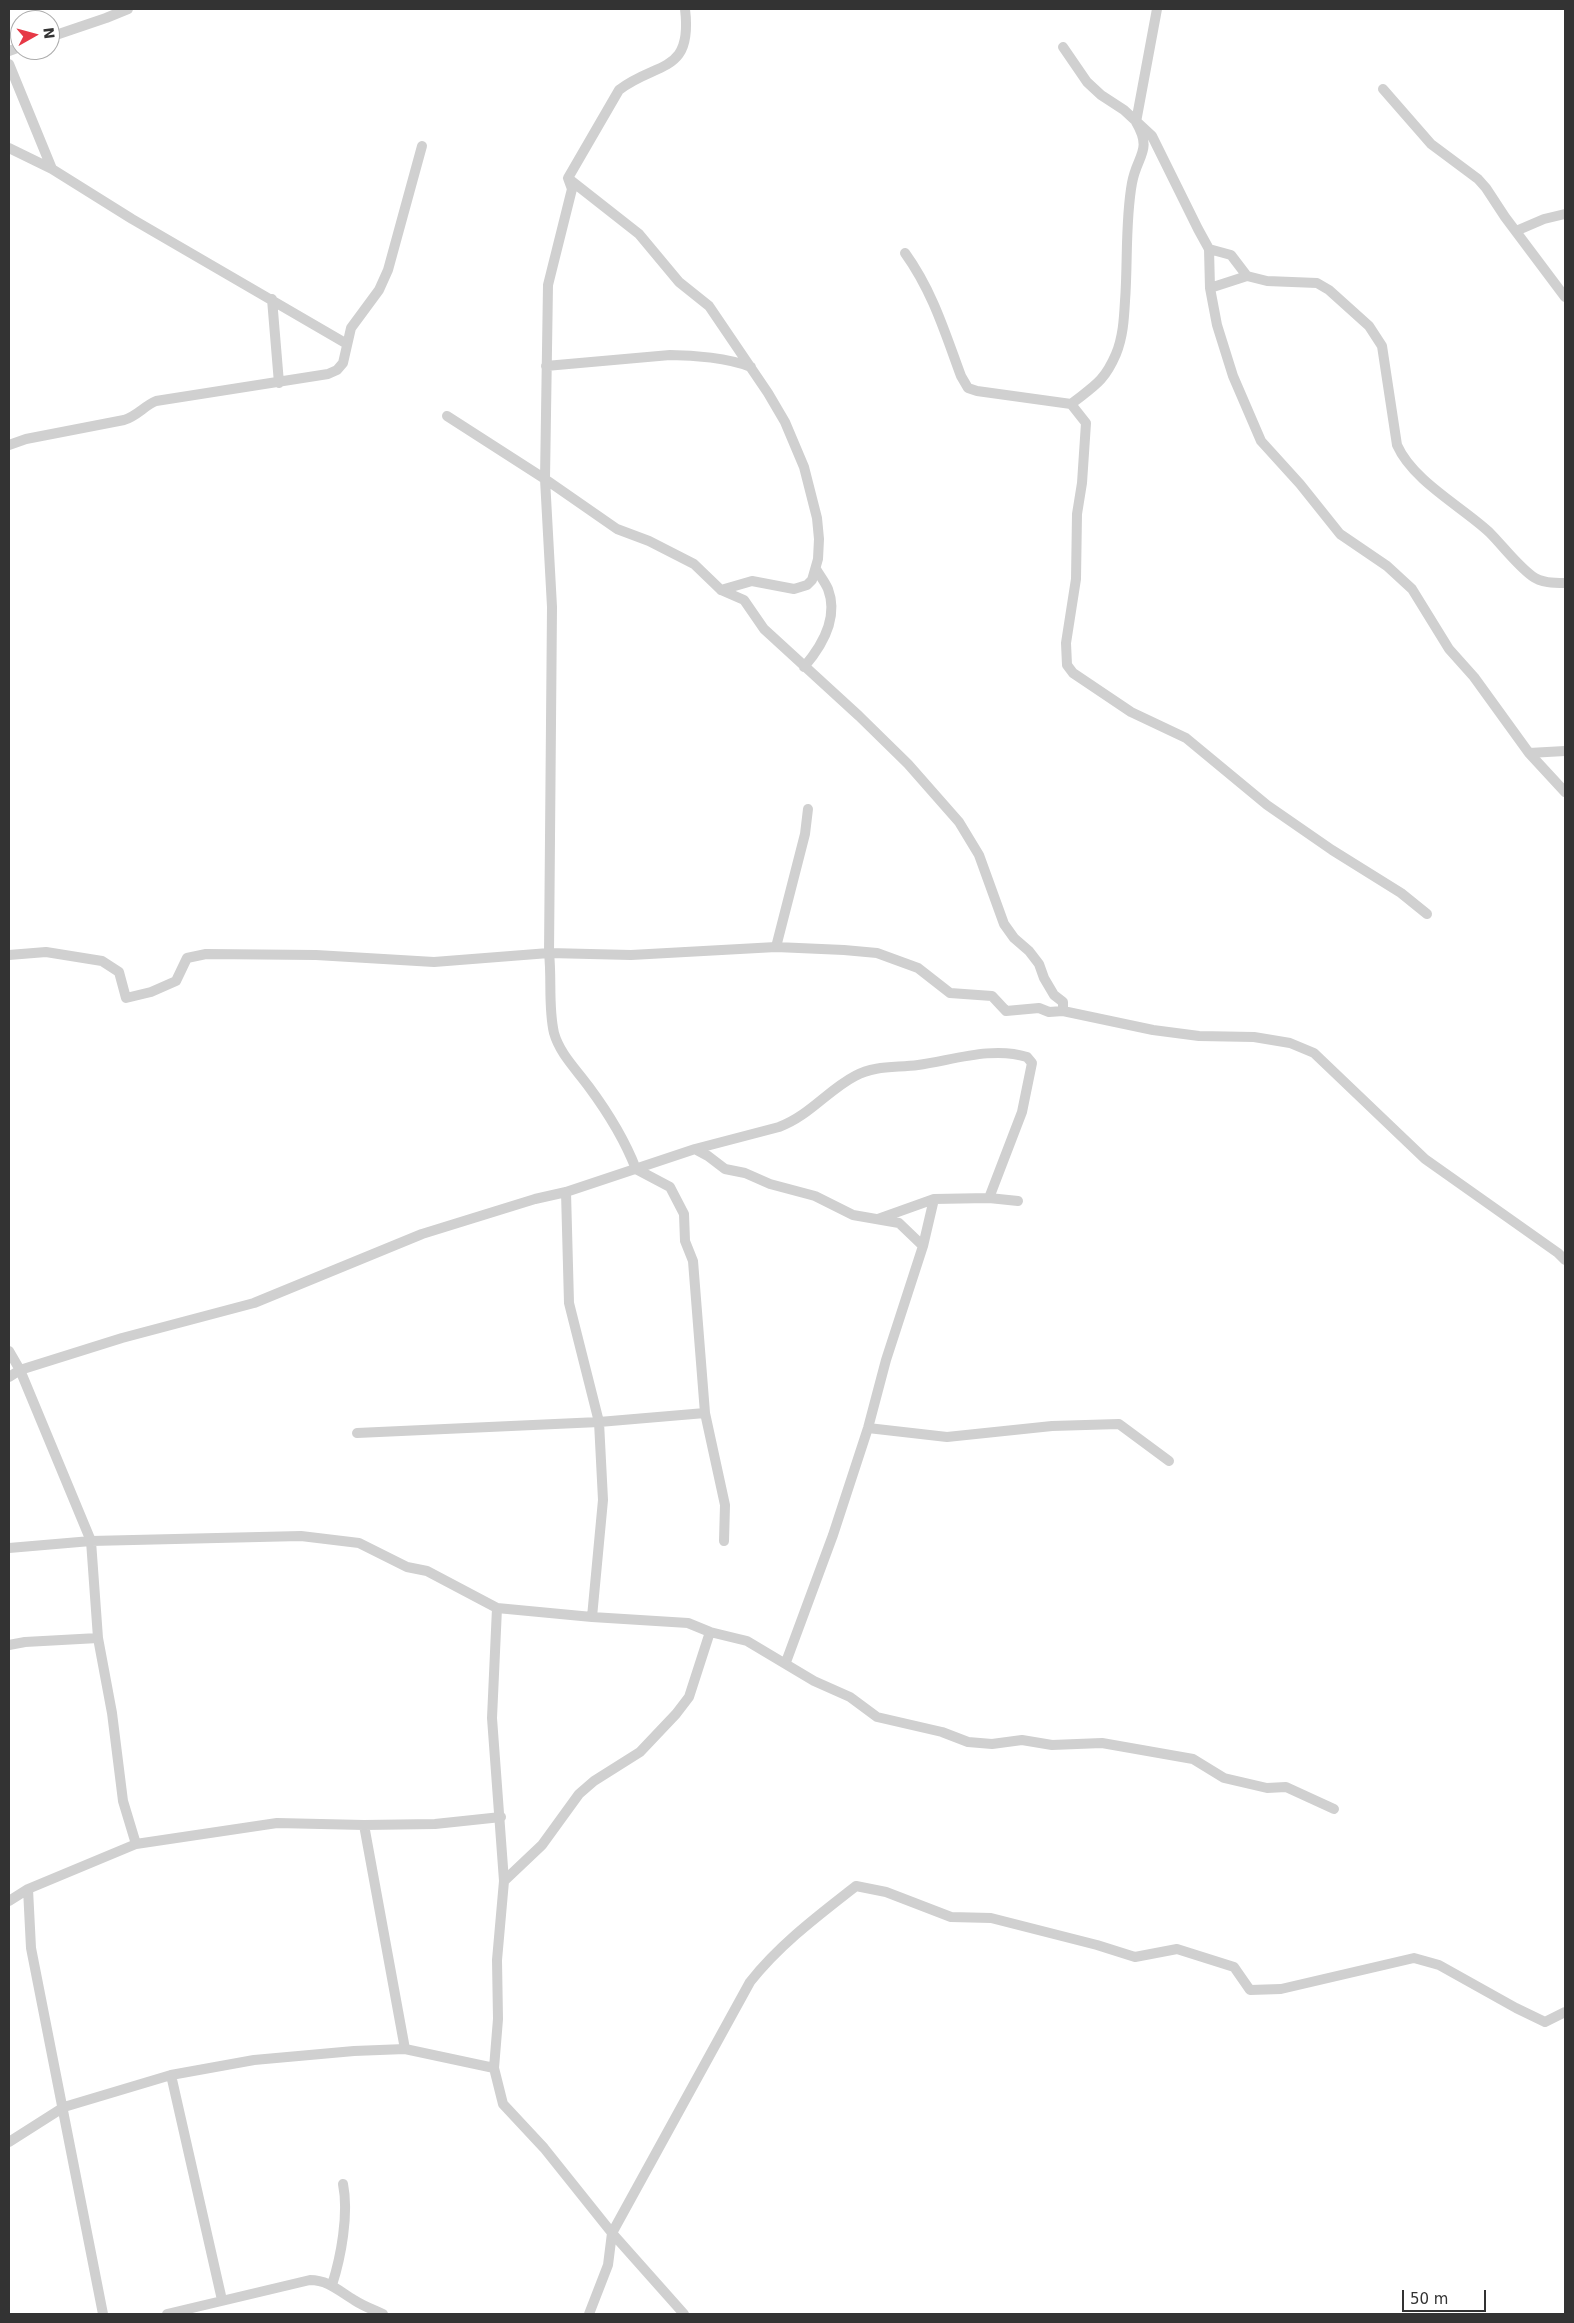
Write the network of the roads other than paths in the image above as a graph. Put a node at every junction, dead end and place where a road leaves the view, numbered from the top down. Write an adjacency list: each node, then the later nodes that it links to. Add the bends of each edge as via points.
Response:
1 (128, 9): 4 (street)
2 (685, 9): 12 (street, via 685,38 677,58 619,90)
3 (1157, 9): 8 (street)
4 (60, 34)
5 (1063, 46): 8 (street, via 1088,82)
6 (9, 64): 11 (street)
7 (1383, 89): 14 (street, via 1431,144 1478,179)
8 (1136, 122): 15 (street, via 1152,136); 25 (street, via 1144,135 1145,145 1131,190 1121,336 1103,380)
9 (422, 146): 21 (street, via 388,270 379,290 351,328)
10 (9, 148): 11 (street)
11 (52, 169): 20 (street)
12 (568, 178): 22 (street, via 572,189 548,285); 23 (street, via 639,234 679,282 709,306)
13 (1565, 214): 14 (street)
14 (1516, 231): 19 (street)
15 (1209, 249): 17 (street, via 1232,255); 18 (street)
16 (905, 253): 25 (street, via 932,297 968,388)
17 (1247, 276): 18 (street); 30 (street, via 1323,285 1362,318 1382,346 1401,453 1426,481 1476,520 1532,576 1542,581)
18 (1210, 288): 34 (street, via 1233,376 1261,442 1340,534 1412,589 1449,650 1474,677)
19 (1565, 296)
20 (272, 299): 21 (street); 24 (street)
21 (347, 344): 24 (street, via 337,370)
22 (546, 366): 23 (street, via 689,355 738,362); 28 (street)
23 (750, 367): 29 (street, via 785,422 804,467 817,518 819,551)
24 (279, 383): 27 (street, via 156,401 124,420)
25 (1071, 404): 37 (street, via 1086,422 1077,514 1076,579 1066,643 1068,665 1073,673 1130,712 1190,741 1267,805 1401,893)
26 (447, 416): 28 (street)
27 (9, 445)
28 (545, 479): 31 (street, via 617,529 694,564); 39 (street, via 552,607)
29 (816, 570): 31 (street, via 812,580 800,588 752,581); 32 (street, via 828,588 832,607 823,642)
30 (1565, 582)
31 (722, 590): 32 (street, via 744,600 764,629)
32 (804, 667): 41 (street, via 887,744 959,822 979,855 1004,924 1039,964 1054,995 1063,1002)
33 (1565, 751): 34 (street)
34 (1529, 754): 35 (street)
35 (1565, 792)
36 (808, 809): 38 (street, via 805,834)
37 (1427, 914)
38 (776, 947): 39 (street, via 631,955); 41 (street, via 877,953 918,968 950,993 992,996 1006,1011 1038,1008)
39 (549, 953): 40 (street, via 434,962 316,955 206,954 187,958 176,981 126,998 120,972 102,961 46,952); 43 (street, via 554,1033 562,1053 624,1138)
40 (9, 955)
41 (1063, 1012): 50 (street, via 1198,1036 1254,1037 1290,1043 1314,1053 1425,1159)
42 (695, 1149): 43 (street); 45 (street, via 793,1122 864,1071 991,1053 1014,1053 1027,1057 1032,1063 1031,1073 1022,1112); 48 (street, via 725,1169 815,1196 853,1215)
43 (636, 1169): 44 (street); 54 (street, via 670,1187 684,1214 685,1241 693,1261)
44 (566, 1192): 52 (street, via 422,1234 254,1303 122,1338); 55 (street, via 569,1303)
45 (989, 1198): 46 (street); 47 (street)
46 (934, 1199): 48 (street); 49 (street)
47 (1018, 1201)
48 (875, 1220): 49 (street, via 899,1223)
49 (923, 1246): 56 (street)
50 (1565, 1260)
51 (9, 1351): 52 (street)
52 (20, 1370): 53 (street); 59 (street)
53 (9, 1377)
54 (706, 1413): 55 (street); 60 (street, via 725,1505)
55 (599, 1422): 57 (street); 63 (street, via 603,1500)
56 (868, 1428): 58 (street, via 947,1437 1052,1426 1119,1424); 67 (street)
57 (356, 1433)
58 (1169, 1460)
59 (91, 1541): 61 (street); 62 (street, via 301,1536 359,1543 407,1567 427,1571); 65 (street)
60 (724, 1541)
61 (9, 1548)
62 (498, 1608): 63 (street); 69 (street, via 492,1718)
63 (592, 1617): 64 (street, via 688,1623)
64 (710, 1632): 67 (street, via 747,1641); 72 (street, via 689,1697 676,1714 640,1752 579,1794 542,1845)
65 (98, 1638): 66 (street); 71 (street, via 123,1800)
66 (9, 1645)
67 (786, 1662): 68 (street, via 814,1681 850,1697 877,1717 942,1732 968,1742 1102,1743 1193,1759 1224,1778 1267,1788 1286,1787)
68 (1334, 1809)
69 (501, 1817): 70 (street, via 435,1824); 72 (street)
70 (364, 1825): 71 (street, via 277,1823); 76 (street)
71 (136, 1844): 73 (street)
72 (504, 1881): 77 (street, via 497,1960 498,2019)
73 (28, 1889): 74 (street); 79 (street, via 31,1948)
74 (9, 1901)
75 (1565, 2012): 82 (street, via 1545,2022 1439,1965 1414,1958 1281,1989 1250,1990 1234,1967 1177,1949 1135,1957 992,1918 951,1917 886,1892 856,1886 787,1942 750,1982)
76 (405, 2049): 77 (street); 78 (street, via 254,2060)
77 (494, 2068): 82 (street, via 503,2104 544,2148)
78 (171, 2075): 79 (street); 84 (street)
79 (64, 2107): 80 (street); 85 (street)
80 (9, 2142)
81 (343, 2184): 83 (street, via 341,2250)
82 (612, 2233): 88 (street, via 608,2265); 89 (street)
83 (332, 2285): 84 (street, via 310,2280); 87 (street, via 355,2302)
84 (222, 2300): 86 (street)
85 (103, 2314)
86 (167, 2314)
87 (383, 2314)
88 (589, 2314)
89 (684, 2314)

